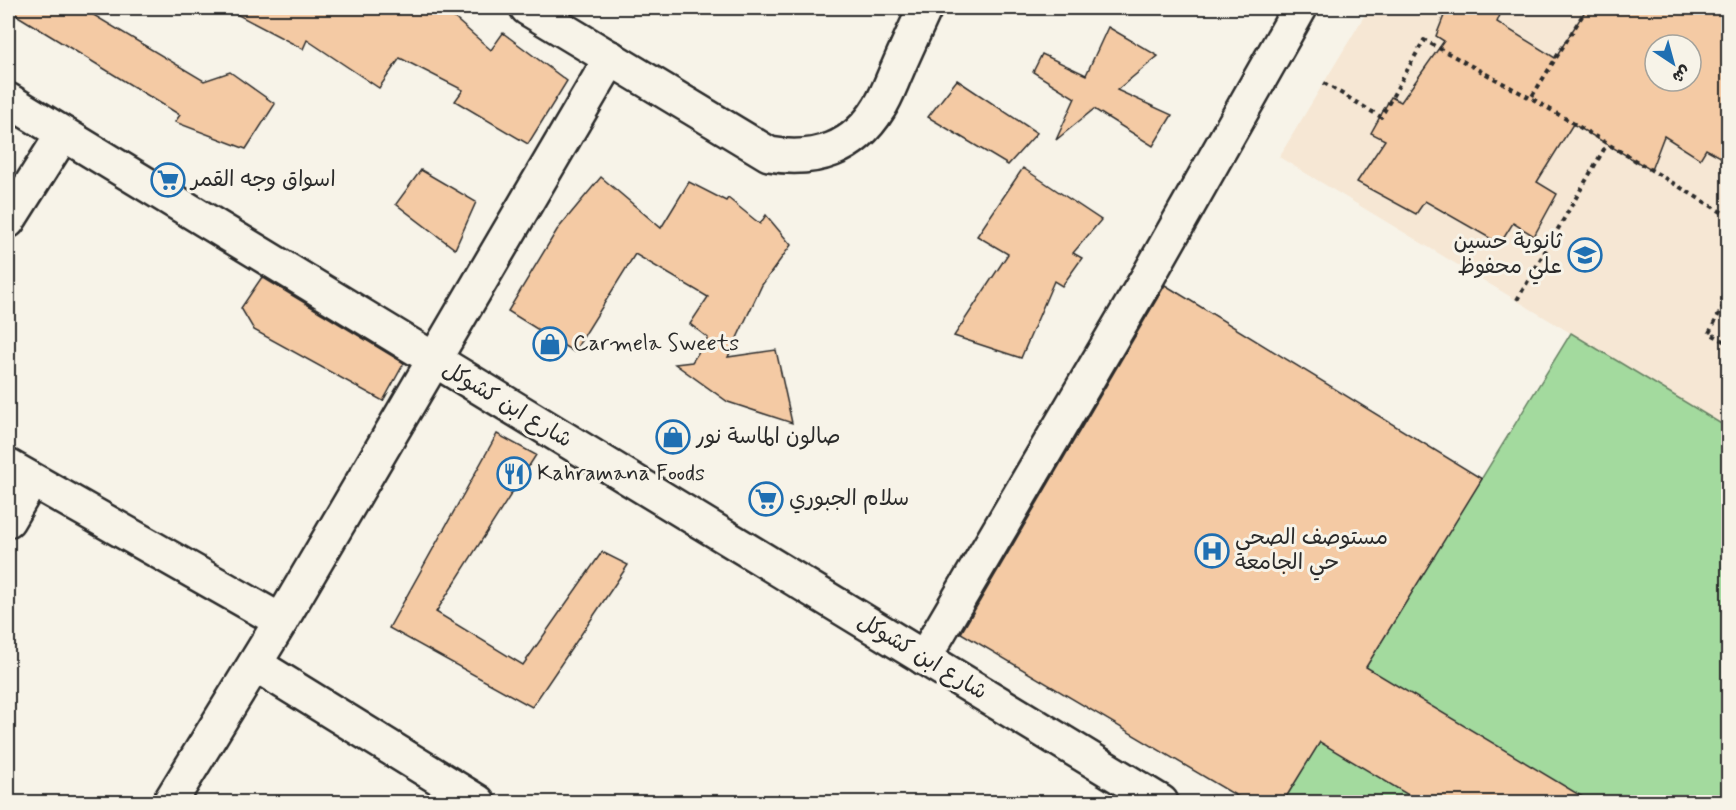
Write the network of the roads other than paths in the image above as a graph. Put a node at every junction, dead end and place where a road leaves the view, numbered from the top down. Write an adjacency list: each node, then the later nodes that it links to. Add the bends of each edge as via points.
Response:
1 (527, 8): 4 (street)
2 (925, 8): 4 (street, via 881,106 868,124 833,150 812,156 769,154)
3 (1300, 8): 12 (street)
4 (611, 58): 8 (street)
5 (8, 100): 6 (street, شارع ابن كشوكل)
6 (63, 134): 7 (street); 8 (street, شارع ابن كشوكل)
7 (8, 221)
8 (434, 360): 11 (street); 12 (street, شارع ابن كشوكل)
9 (19, 474): 10 (street); 11 (street)
10 (8, 520)
11 (281, 621): 13 (street)
12 (924, 658): 16 (street, شارع ابن كشوكل)
13 (255, 664): 14 (street); 15 (street)
14 (170, 802)
15 (478, 802)
16 (1161, 802)

